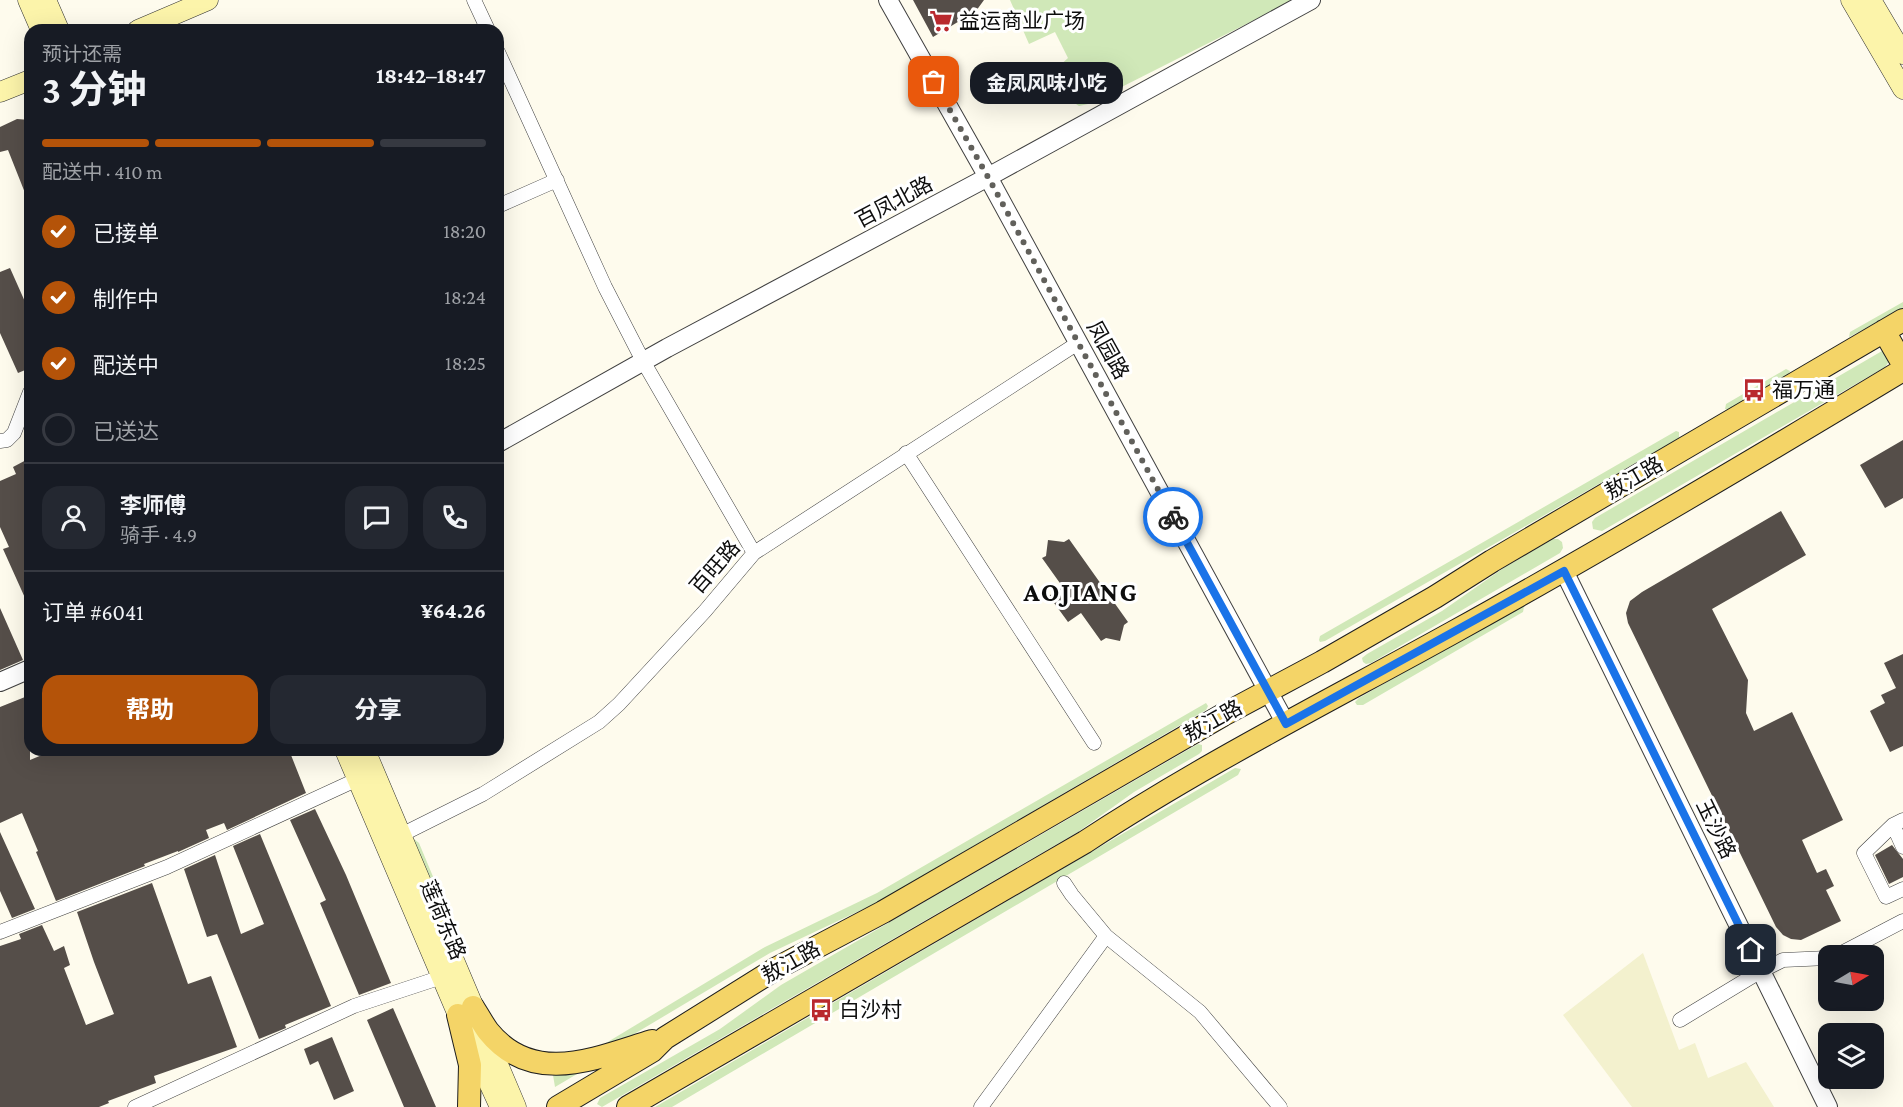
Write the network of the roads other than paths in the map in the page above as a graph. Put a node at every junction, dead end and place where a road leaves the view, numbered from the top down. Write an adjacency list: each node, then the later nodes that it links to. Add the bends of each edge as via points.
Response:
1 (28, 0): 9 (main road)
2 (46, 0): 10 (main road)
3 (208, 0): 11 (main road)
4 (474, 0): 12 (street)
5 (888, 0): 18 (street, 凤园路)
6 (1311, 0): 18 (street, 百凤北路)
7 (1851, 0): 16 (main road)
8 (1871, 0): 13 (main road)
9 (38, 24)
10 (56, 24)
11 (152, 24)
12 (485, 24)
13 (1903, 54)
14 (504, 65): 19 (street)
15 (24, 82): 17 (main road)
16 (1903, 89)
17 (0, 92)
18 (988, 177): 22 (street, 凤园路); 23 (street, 百凤北路)
19 (556, 180): 20 (street); 23 (street)
20 (504, 203)
21 (1894, 326): 24 (main road); 32 (main road, 敖江路)
22 (1078, 343): 29 (street, 百旺路); 36 (street, 凤园路)
23 (643, 361): 27 (street, 百凤北路); 30 (street)
24 (1903, 364)
25 (1903, 370): 31 (main road, 敖江路)
26 (24, 408): 28 (street, via 14,434)
27 (504, 440)
28 (0, 441)
29 (906, 453): 30 (street, 百旺路); 39 (street)
30 (754, 553): 45 (street, 百旺路, via 705,611 599,722 483,794)
31 (1564, 571): 35 (main road, 敖江路); 54 (street, 玉沙路)
32 (1345, 650): 35 (main road); 36 (main road, 敖江路)
33 (24, 672): 34 (street)
34 (0, 682)
35 (1363, 682): 37 (main road, 敖江路)
36 (1268, 691): 37 (street, 凤园路); 38 (main road, 敖江路)
37 (1286, 724): 42 (main road, 敖江路)
38 (1202, 727): 42 (main road); 58 (main road, 敖江路, via 883,912 777,968)
39 (1094, 743)
40 (348, 756): 43 (main road, 莲荷东路)
41 (368, 756): 45 (main road, 莲荷东路)
42 (1221, 759): 64 (main road, 敖江路)
43 (358, 779): 50 (street, via 167,867); 55 (main road, 莲荷东路)
44 (1898, 823): 46 (street); 48 (street, via 1864,853 1886,897)
45 (401, 835): 56 (main road, 莲荷东路)
46 (1903, 847)
47 (1064, 883): 51 (street)
48 (1903, 889)
49 (1903, 921): 52 (street)
50 (0, 932)
51 (1106, 936): 65 (street); 66 (street, via 1200,1012)
52 (1857, 945)
53 (1818, 958): 54 (street, via 1783,960)
54 (1761, 971): 57 (street); 67 (street, 玉沙路)
55 (442, 977): 56 (main road, 莲荷东路); 59 (street, via 354,1006)
56 (466, 1011): 58 (main road, via 503,1046 522,1057 555,1065 581,1062); 60 (main road); 61 (main road, 莲荷东路); 62 (main road, 莲荷东路)
57 (1680, 1020)
58 (665, 1038): 63 (main road, 敖江路, via 652,1051)
59 (135, 1107)
60 (469, 1107)
61 (500, 1107)
62 (516, 1107)
63 (558, 1107)
64 (628, 1107)
65 (981, 1107)
66 (1280, 1107)
67 (1828, 1107)

